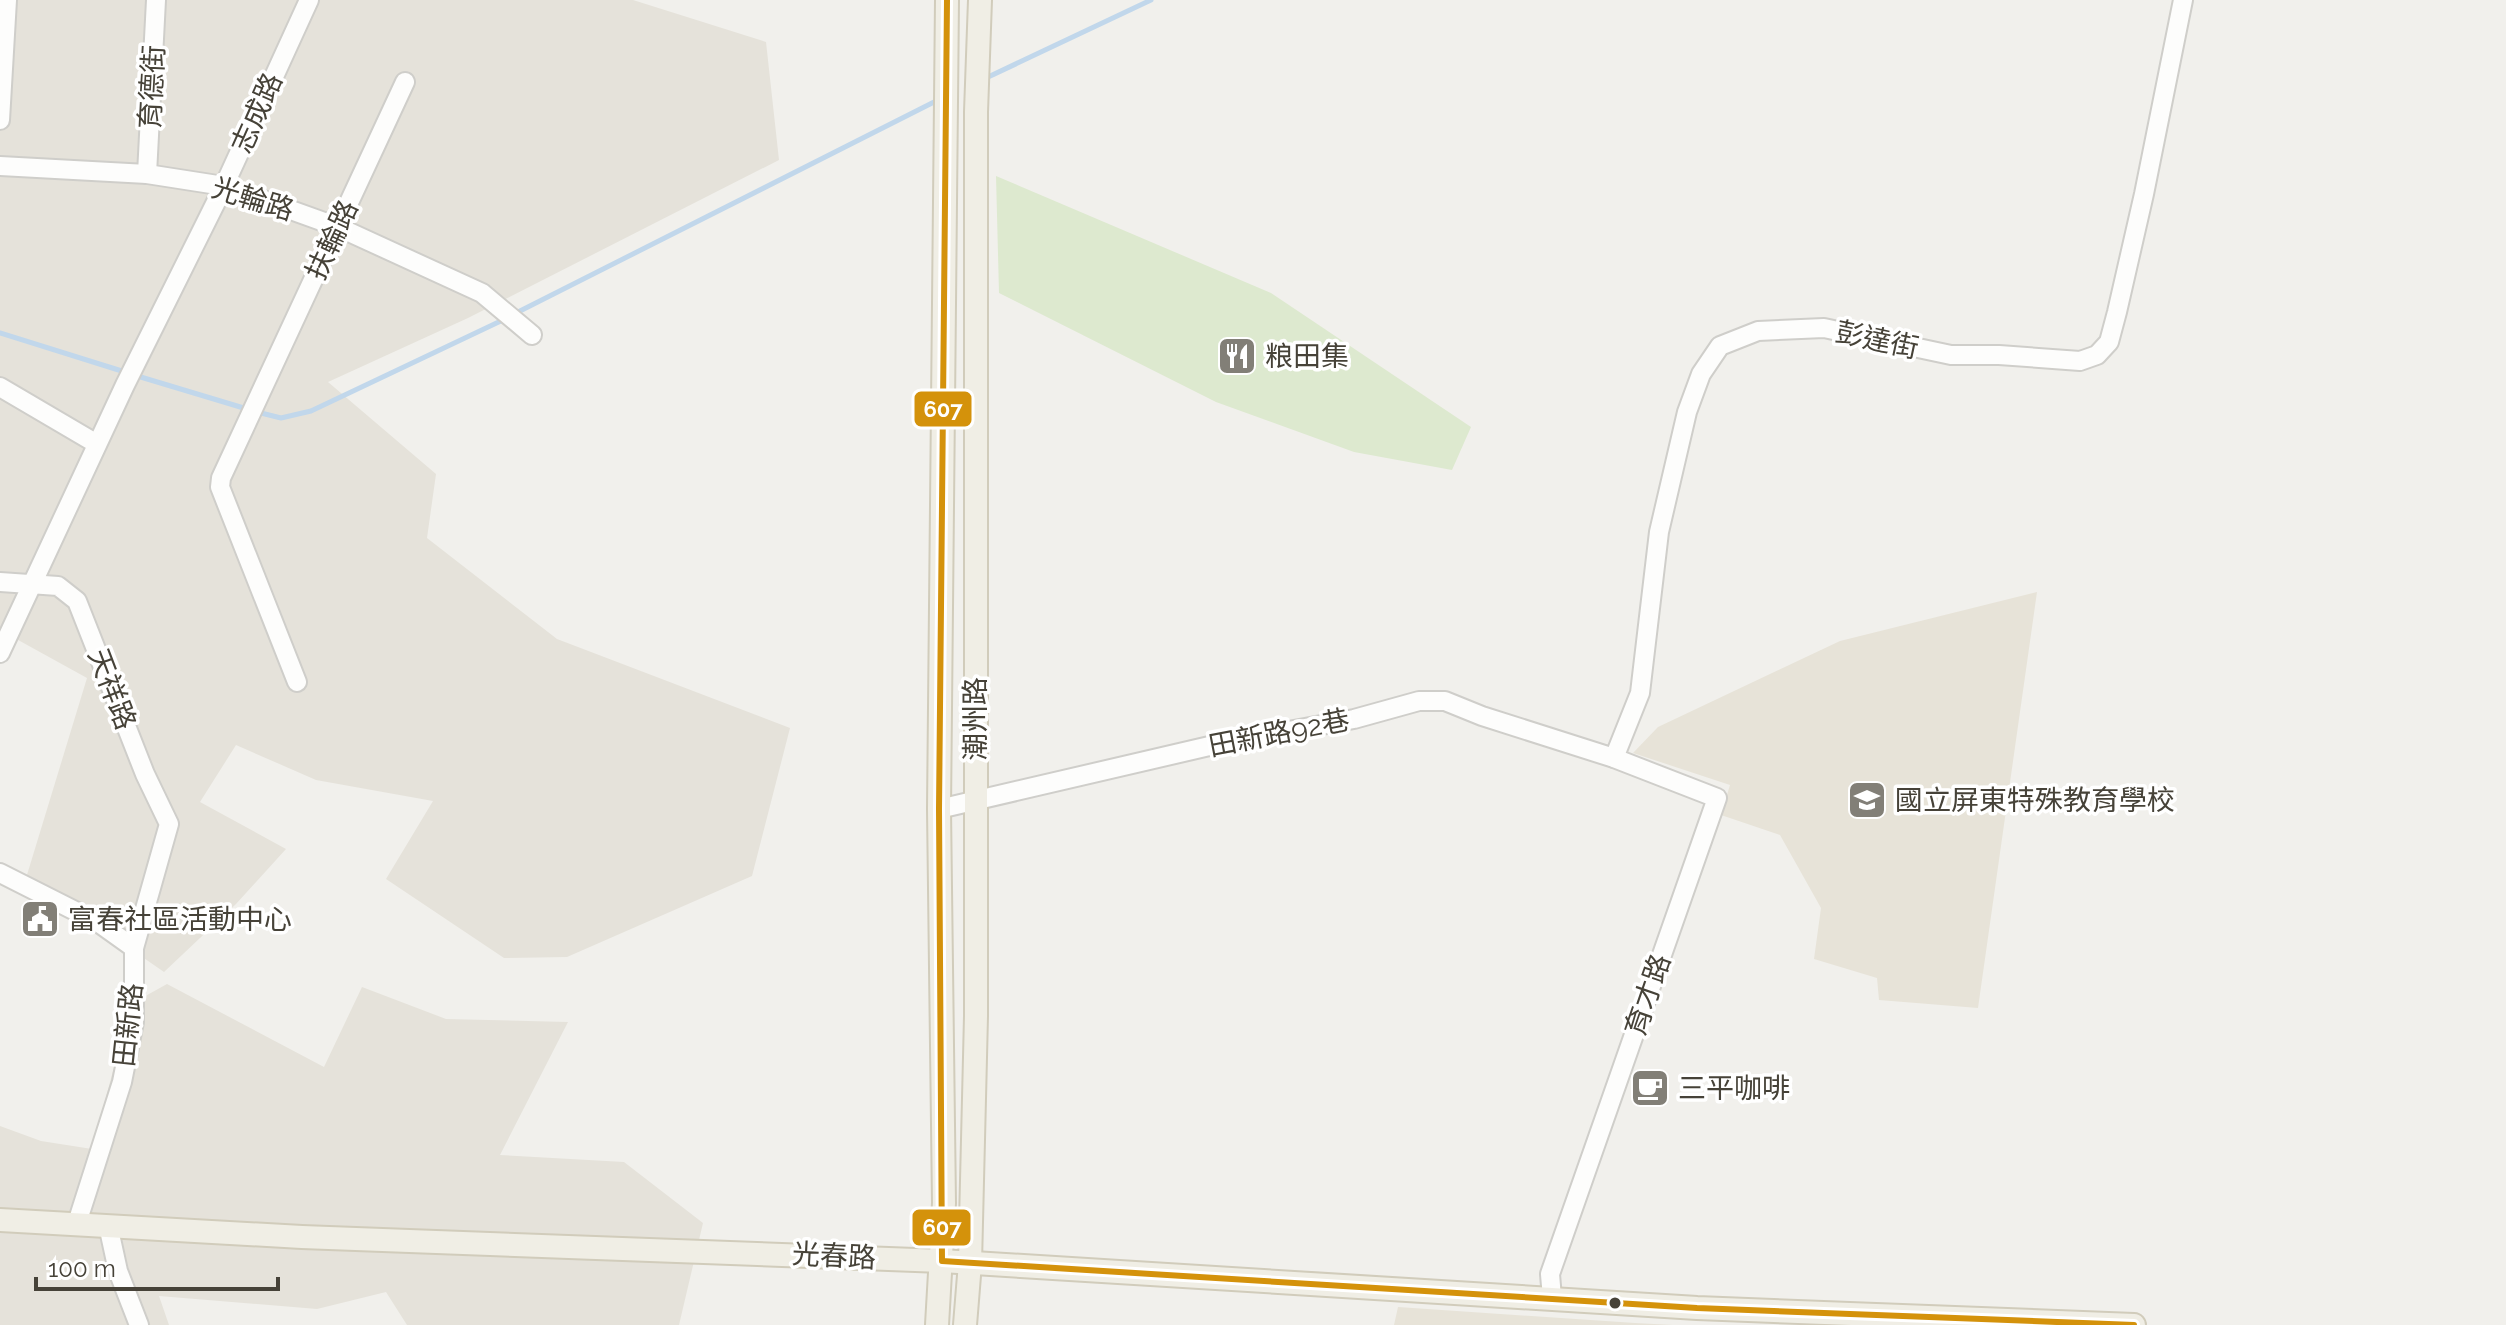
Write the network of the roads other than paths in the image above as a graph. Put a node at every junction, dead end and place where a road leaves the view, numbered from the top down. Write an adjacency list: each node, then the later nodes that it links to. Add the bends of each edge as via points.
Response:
1 (7, 0): 8 (street)
2 (156, 0): 10 (street, 育德街)
3 (309, 0): 11 (street, 志成路)
4 (947, 0): 22 (main road, 潮州路)
5 (980, 0): 21 (main road, 潮州路)
6 (2183, 0): 20 (street, 彭達街, via 2117,312 2109,342 2097,355 2080,361 1951,355 1824,328 1758,331 1720,346 1701,374 1687,412 1659,532 1640,693)
7 (405, 82): 12 (street, 扶輪路)
8 (0, 120)
9 (0, 166): 10 (street, 光輪路)
10 (147, 174): 11 (street, 光輪路)
11 (224, 186): 12 (street, 光輪路); 15 (street, 志成路)
12 (338, 227): 13 (street, 光輪路, via 489,298); 19 (street, 扶輪路, via 220,487)
13 (532, 335)
14 (0, 387): 15 (street)
15 (97, 444): 17 (street)
16 (0, 582): 17 (street, 天祥路)
17 (31, 582): 18 (street); 23 (street, 天祥路, via 58,586 77,601)
18 (0, 653)
19 (297, 682)
20 (1614, 758): 21 (street, 田新路92巷, via 1445,701 1419,701); 31 (street, 育才路, via 1717,798 1550,1274)
21 (975, 801): 22 (street, 田新路92巷); 30 (main road, 潮州路)
22 (939, 809): 29 (main road, 潮州路)
23 (169, 824): 25 (street, 田新路)
24 (0, 873): 25 (street, via 99,923)
25 (134, 948): 27 (street, 田新路, via 134,1022 122,1082)
26 (0, 1220): 27 (main road, 光春路)
27 (77, 1223): 28 (main road, 光春路)
28 (108, 1225): 29 (main road, 光春路); 33 (street, via 118,1271)
29 (942, 1261): 30 (main road, 光春路); 34 (main road, 潮州路)
30 (970, 1263): 31 (main road, 光春路); 35 (main road, 潮州路)
31 (1552, 1298): 32 (main road, 光春路)
32 (1808, 1319): 36 (main road, 光春路)
33 (139, 1325)
34 (937, 1325)
35 (965, 1325)
36 (2134, 1325)

